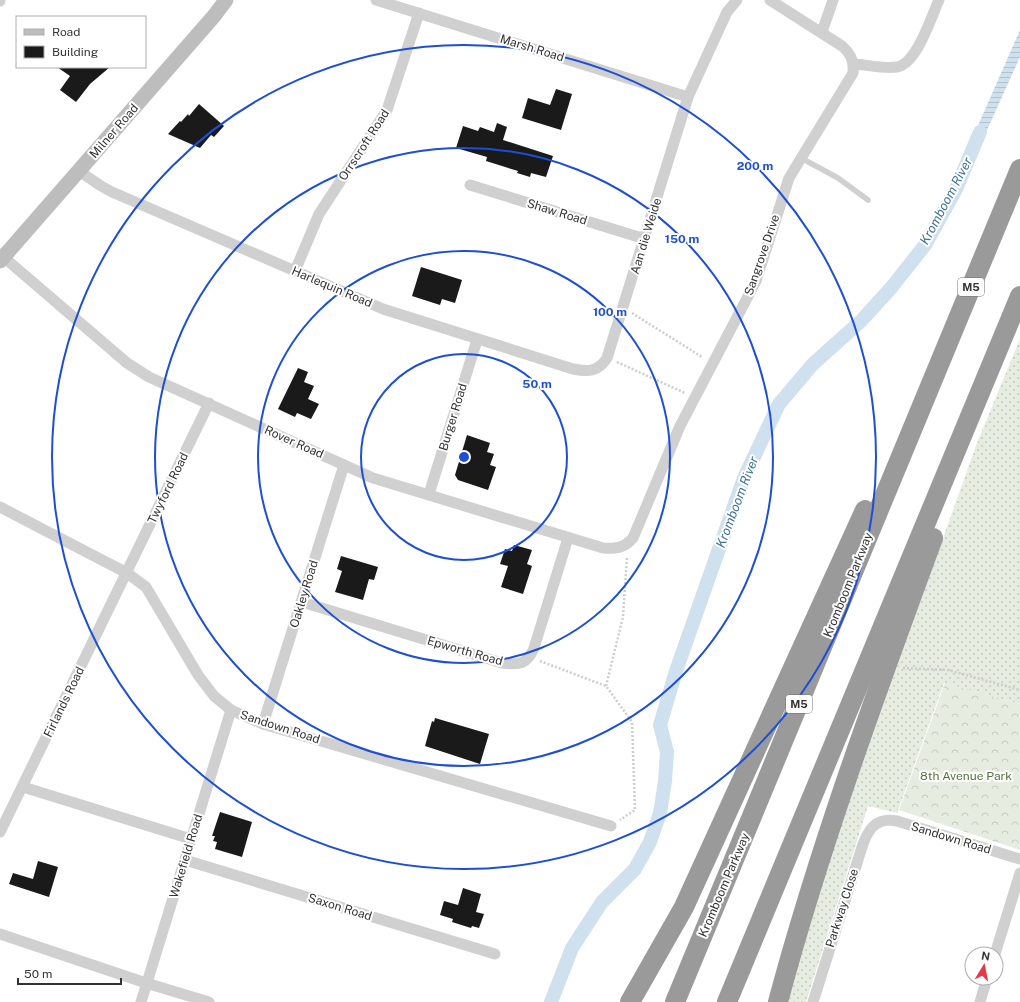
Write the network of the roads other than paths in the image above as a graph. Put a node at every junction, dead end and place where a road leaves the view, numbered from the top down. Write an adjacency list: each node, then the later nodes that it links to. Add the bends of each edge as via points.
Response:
1 (226, 0): 13 (main road, Milner Road)
2 (376, 0): 7 (street, Marsh Road)
3 (737, 0): 10 (street, via 727,12)
4 (770, 0): 8 (street)
5 (833, 0): 8 (street)
6 (939, 0): 9 (street, via 919,45 907,62 899,67 890,68)
7 (419, 13): 10 (street, Marsh Road); 18 (street, Orrscroft Road, via 387,110 319,214)
8 (822, 32): 9 (street, via 842,46 850,54)
9 (854, 64): 11 (street, Sangrove Drive, via 850,80)
10 (688, 96): 16 (street, Aan die Weide)
11 (800, 157): 15 (lane, via 838,178); 29 (street, Sangrove Drive, via 783,190 756,281 680,426 638,529)
12 (1020, 169): 24 (highway, Kromboom Parkway / M5)
13 (79, 171): 17 (main road, Milner Road); 18 (street, Harlequin Road, via 112,192)
14 (470, 185): 16 (street, Shaw Road)
15 (868, 200)
16 (645, 239): 22 (street, Aan die Weide, via 607,358)
17 (1, 257): 23 (street, Rover Road, via 137,371)
18 (295, 271): 21 (street, Harlequin Road, via 383,309)
19 (1020, 296): 20 (highway)
20 (1009, 321): 53 (highway); 54 (highway, via 809,894)
21 (477, 340): 22 (street, Harlequin Road, via 573,369 586,372); 26 (street, Burger Road)
22 (595, 370)
23 (208, 403): 25 (street, Rover Road); 30 (street, Twyford Road)
24 (922, 405): 51 (highway, via 902,426 684,907); 52 (highway, Kromboom Parkway / M5)
25 (344, 465): 26 (street, Rover Road, via 373,478); 31 (street, Oakley Road)
26 (430, 494): 28 (street, Rover Road)
27 (0, 506): 30 (street, Sandown Road)
28 (568, 538): 29 (street, Rover Road, via 603,548 620,548); 31 (street, Epworth Road, via 534,648 530,657 522,663 502,663)
29 (628, 544)
30 (127, 573): 32 (street, Sandown Road, via 146,587 198,675 214,696); 34 (street, Firlands Road)
31 (302, 602): 33 (street, Oakley Road)
32 (231, 710): 33 (street, Sandown Road); 40 (street, Wakefield Road)
33 (263, 724): 38 (street, Sandown Road)
34 (23, 788): 36 (street, Firlands Road); 40 (street)
35 (0, 806): 36 (street)
36 (10, 811): 39 (street, Firlands Road)
37 (882, 821): 41 (street, Sandown Road, via 897,821); 55 (street, Parkway Close, via 872,826 866,835)
38 (611, 826)
39 (0, 832)
40 (191, 839): 42 (street, Wakefield Road)
41 (1020, 859)
42 (185, 860): 46 (street, Saxon Road); 47 (street, Wakefield Road)
43 (1020, 873): 45 (street)
44 (0, 934): 47 (street)
45 (997, 946)
46 (495, 954)
47 (146, 983): 49 (street, Wakefield Road); 50 (street)
48 (985, 986): 56 (street)
49 (141, 1002)
50 (209, 1002)
51 (630, 1002)
52 (675, 1002)
53 (727, 1002)
54 (778, 1002)
55 (813, 1002)
56 (980, 1002)

